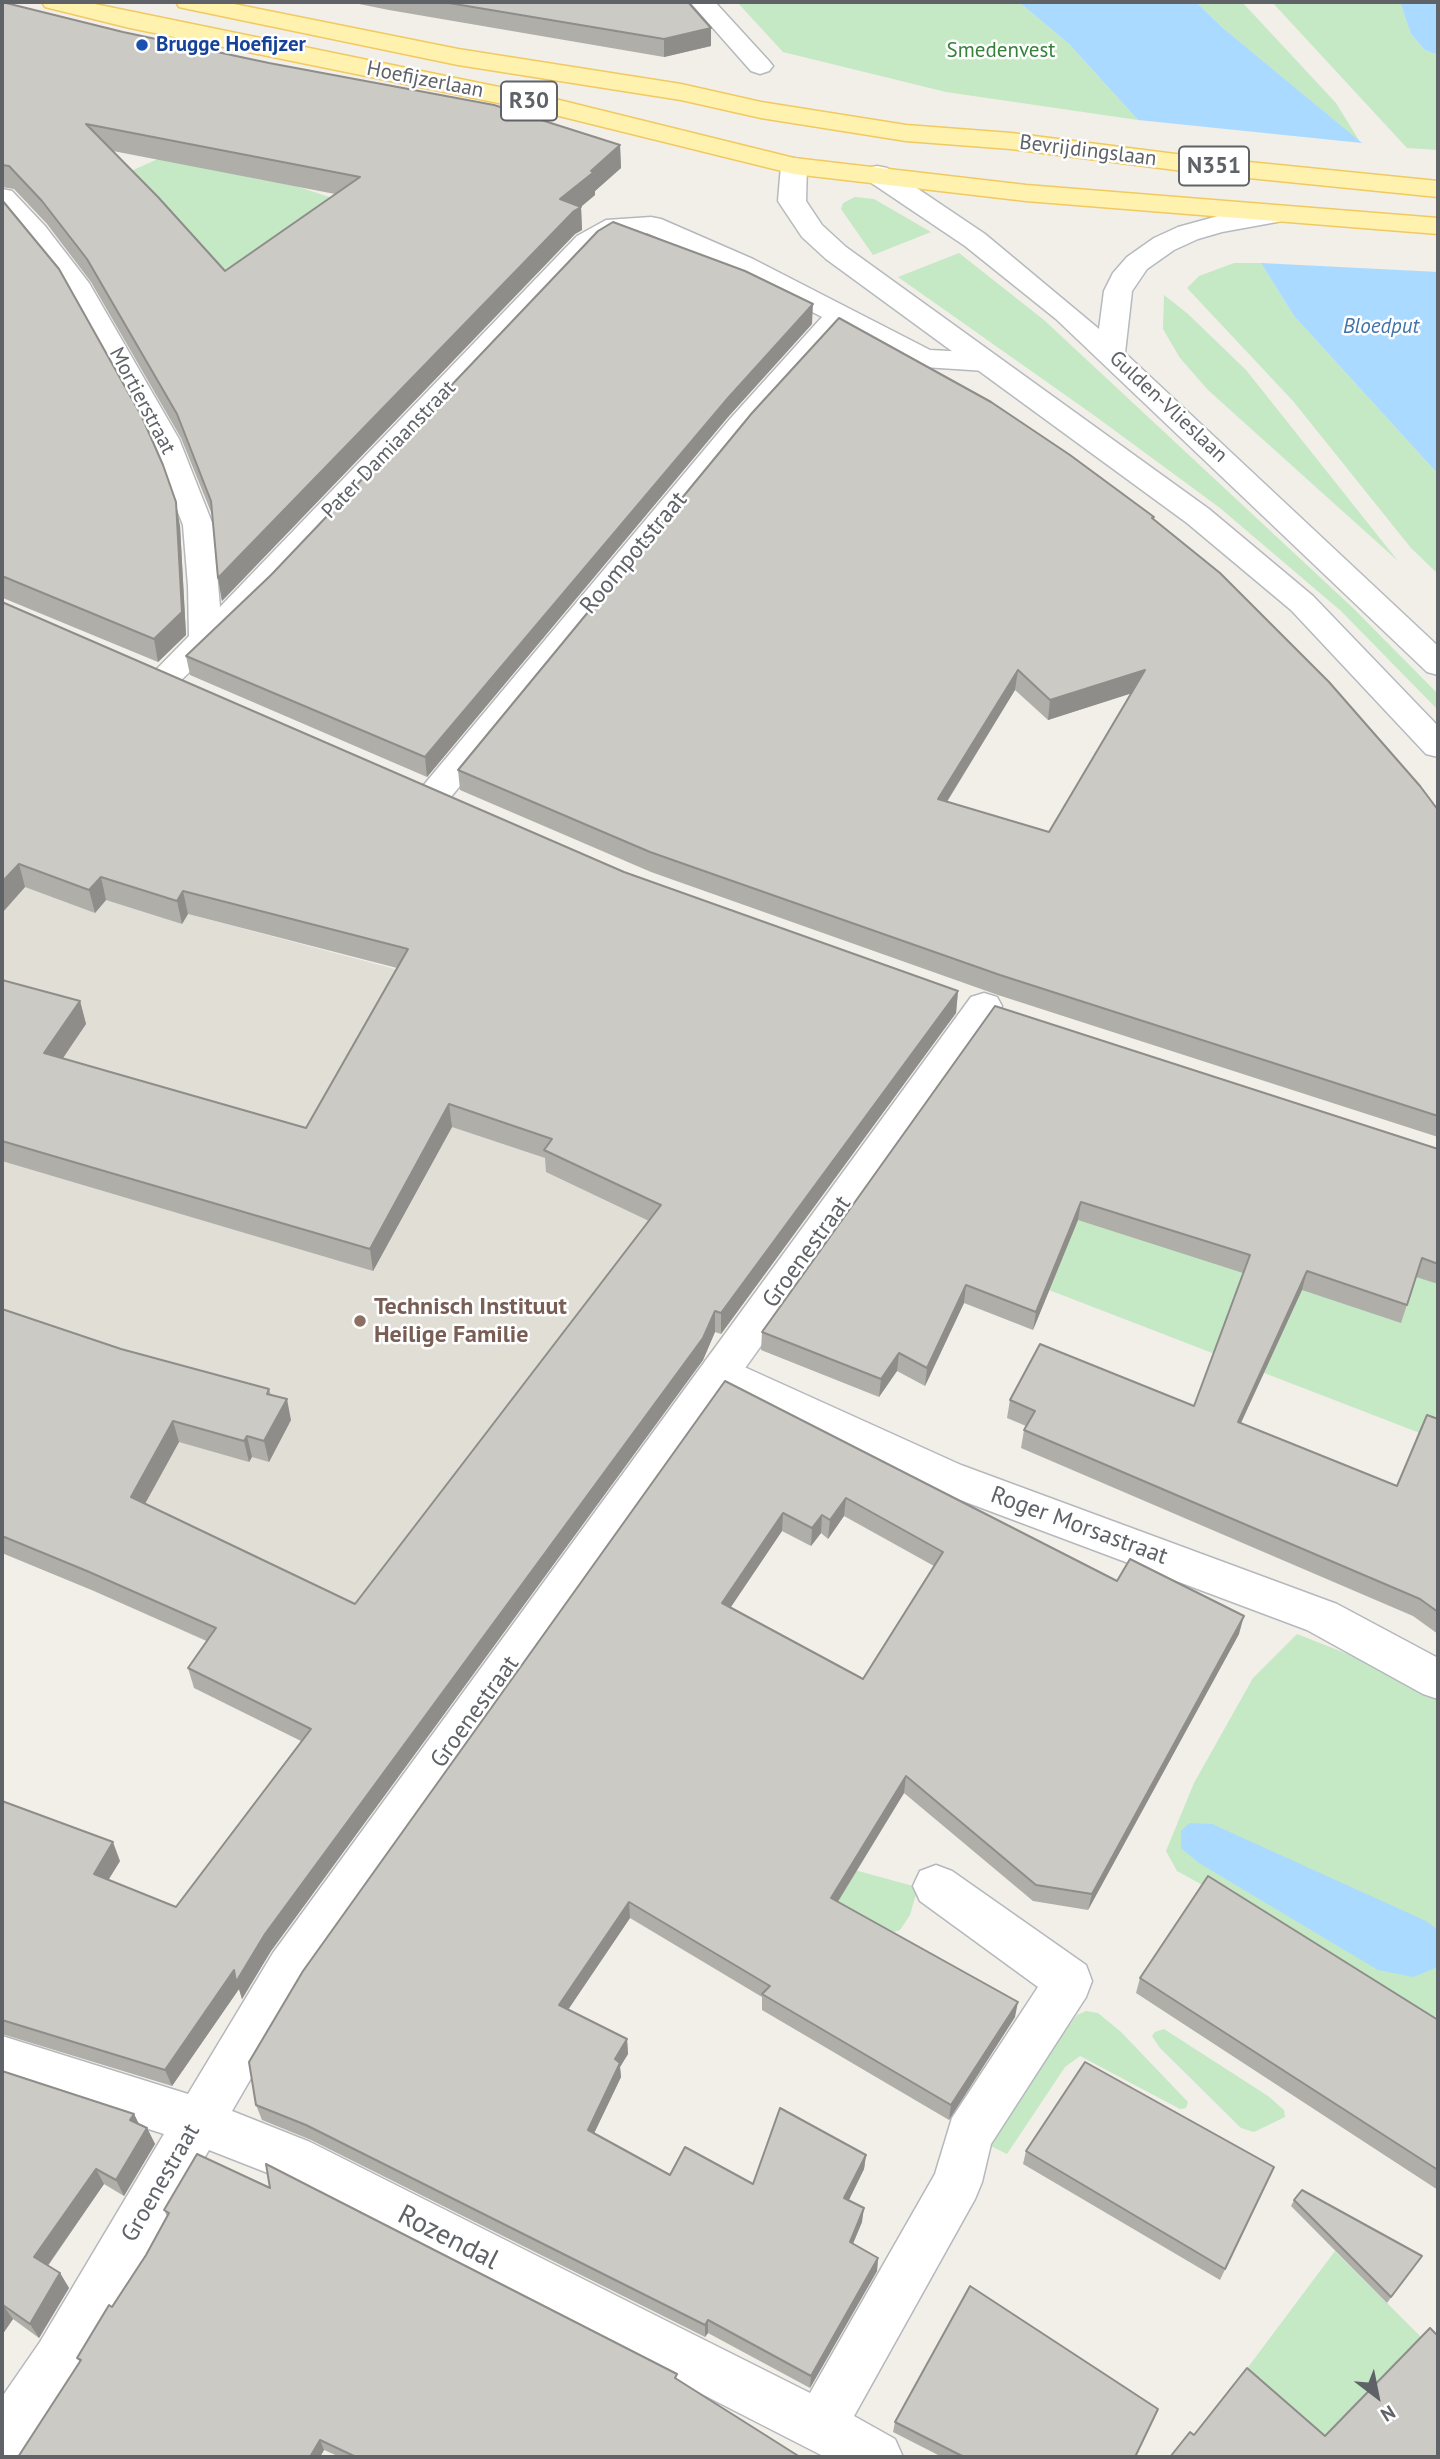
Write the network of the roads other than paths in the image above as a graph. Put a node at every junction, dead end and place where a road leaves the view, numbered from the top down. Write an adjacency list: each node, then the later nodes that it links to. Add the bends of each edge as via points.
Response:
1 (54, 2): 8 (main road, Hoefijzerlaan / R30, via 543,104)
2 (188, 2): 5 (main road, Hoefijzerlaan / R30, via 458,57 681,92)
3 (702, 2): 4 (street)
4 (760, 66)
5 (761, 110): 6 (main road, Hoefijzerlaan); 7 (main road, R30)
6 (906, 133): 7 (main road); 10 (main road, Bevrijdingslaan / N351)
7 (830, 148): 8 (main road); 9 (main road, R30)
8 (794, 166): 9 (main road, Bevrijdingslaan / N351); 16 (street, via 792,201 812,230 858,271)
9 (877, 174): 12 (main road, Bevrijdingslaan / N351, via 1026,193); 15 (street, Gulden-Vlieslaan / R30, via 975,240)
10 (1438, 189)
11 (7, 212): 17 (street, Mortierstraat, via 35,232 79,289 174,463 198,525)
12 (1278, 214): 13 (main road, N351); 15 (street, N351, via 1218,223 1188,233 1137,263 1118,291)
13 (1438, 226)
14 (839, 315): 16 (street, via 924,358); 17 (street, Pater Damiaanstraat, via 743,265 650,225 616,226 587,242 261,586); 21 (street, Roompotstraat, via 422,790)
15 (1111, 353): 18 (street, Gulden-Vlieslaan / R30)
16 (986, 362): 20 (street, via 1198,516 1302,603)
17 (205, 638): 19 (street, Pater Damiaanstraat, via 151,673)
18 (1438, 664)
19 (200, 694)
20 (1438, 746)
21 (468, 812)
22 (982, 1005): 23 (street, Groenestraat)
23 (720, 1372): 24 (street, Roger Morsastraat, via 946,1477 1322,1617); 27 (street, Groenestraat, via 289,1969)
24 (1438, 1680)
25 (936, 1886): 28 (street, via 1069,1981 969,2136 958,2182)
26 (2, 2059): 27 (street, Rozendal)
27 (197, 2121): 28 (street, Rozendal, via 293,2159); 29 (street, Groenestraat, via 58,2360)
28 (820, 2426): 30 (street, Rozendal)
29 (2, 2441)
30 (877, 2457)

